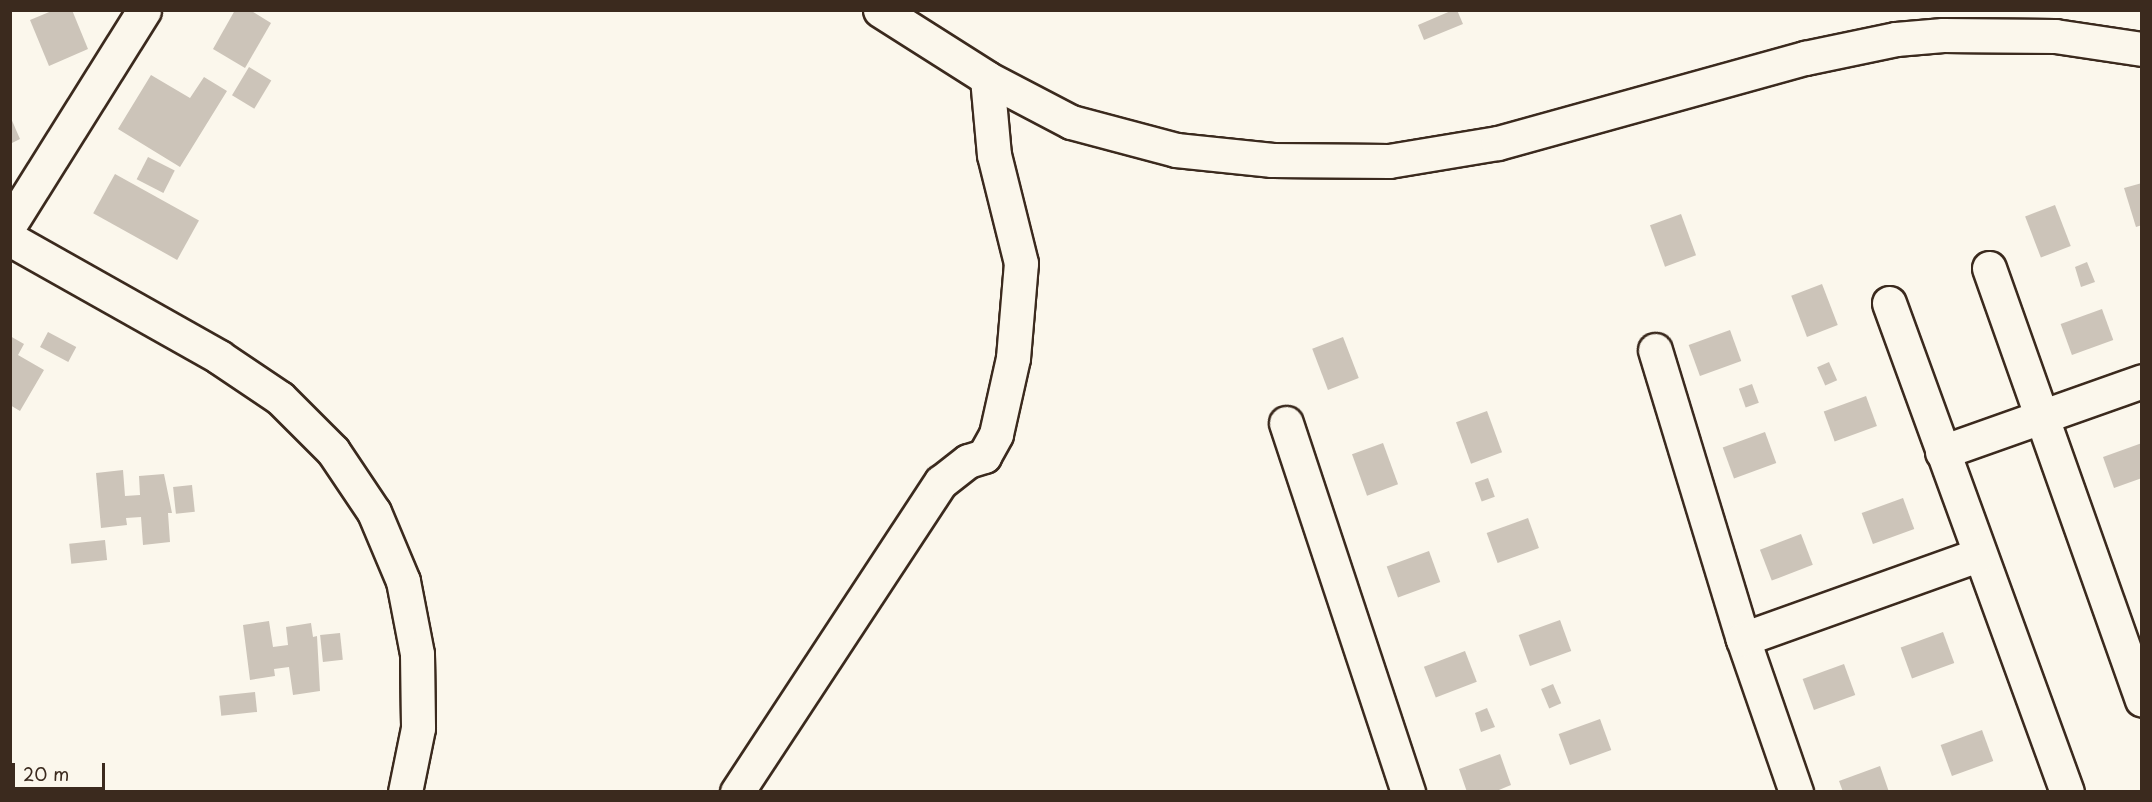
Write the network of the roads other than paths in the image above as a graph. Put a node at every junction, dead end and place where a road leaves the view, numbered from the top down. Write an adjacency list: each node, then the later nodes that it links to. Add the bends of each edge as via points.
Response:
1 (144, 10): 5 (street)
2 (880, 10): 4 (street)
3 (2142, 49): 4 (street, via 2055,36 1943,34 1896,39 1805,57 1498,143 1389,162 1272,160 1176,150 1071,122)
4 (987, 78): 18 (street, via 994,155 1021,263 1013,358 996,434 984,456 968,461 941,482)
5 (10, 224)
6 (10, 239): 17 (street, via 219,357 280,398 333,451 374,512 403,581 417,654 418,696 418,728)
7 (1989, 268): 11 (street)
8 (1889, 303): 13 (street)
9 (1655, 350): 15 (street)
10 (2142, 381): 11 (street)
11 (2041, 416): 13 (street); 16 (street)
12 (1286, 423): 19 (street)
13 (1942, 452): 14 (street)
14 (1978, 555): 15 (street); 21 (street)
15 (1743, 639): 20 (street)
16 (2142, 700)
17 (405, 792)
18 (737, 792)
19 (1408, 792)
20 (1796, 792)
21 (2067, 792)

